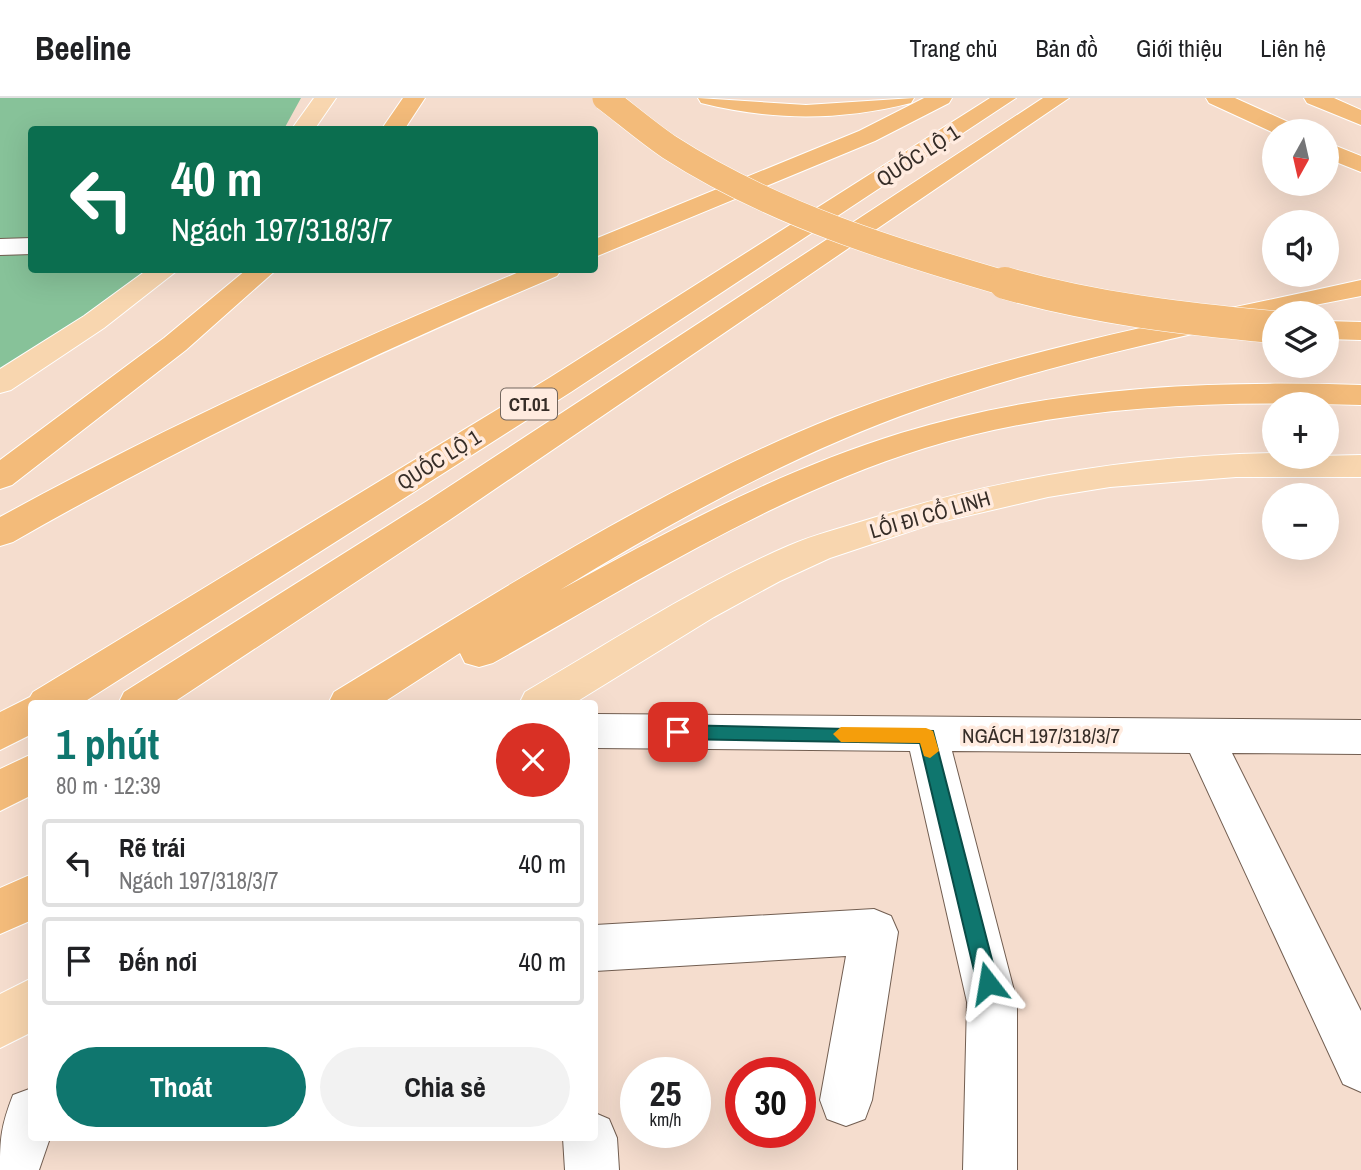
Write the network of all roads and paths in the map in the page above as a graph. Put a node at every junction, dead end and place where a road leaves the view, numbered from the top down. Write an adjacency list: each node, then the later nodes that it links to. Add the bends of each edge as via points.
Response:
1 (326, 98): 15 (main road)
2 (414, 98): 16 (highway)
3 (604, 98): 26 (highway, bridge, via 660,140 733,183 813,219 908,253 1075,299 1178,318)
4 (709, 98): 5 (highway, via 805,111 848,110)
5 (904, 98)
6 (941, 98): 21 (highway, via 805,163)
7 (1006, 98): 34 (highway, QUỐC LỘ 1 / CT.01, via 560,384)
8 (1058, 98): 35 (highway, QUỐC LỘ 1 / CT.01, via 439,510)
9 (1217, 98): 14 (highway)
10 (1315, 98): 13 (highway)
11 (1331, 98): 12 (highway)
12 (1361, 112)
13 (1361, 118)
14 (1263, 119)
15 (305, 126)
16 (395, 126)
17 (1339, 155): 18 (highway)
18 (1361, 165)
19 (28, 246): 20 (street)
20 (0, 247)
21 (598, 248)
22 (160, 273): 29 (main road)
23 (258, 273): 32 (highway, via 143,369)
24 (540, 273): 33 (highway, via 267,391)
25 (1361, 288): 36 (highway, via 1030,364 847,425 731,477 615,541)
26 (1262, 326)
27 (1339, 330): 28 (highway)
28 (1361, 331)
29 (0, 383)
30 (1361, 395): 37 (highway, via 1288,391 1152,396 1047,408 921,438 850,462 717,522)
31 (1361, 466): 38 (main road, LỐI ĐI CỔ LINH, via 1243,465 1173,470 1092,479 961,503 802,554 699,607)
32 (0, 477)
33 (0, 533)
34 (53, 700)
35 (144, 700)
36 (355, 700)
37 (392, 700)
38 (550, 700)
39 (28, 716): 41 (highway)
40 (598, 730): 42 (street, NGÁCH 197/318/3/7)
41 (0, 733)
42 (926, 736): 43 (street, NGÁCH 197/318/3/7); 58 (street, via 992,1002)
43 (1203, 737): 44 (street, NGÁCH 197/318/3/7); 52 (street)
44 (1361, 737)
45 (28, 774): 46 (highway)
46 (0, 792)
47 (28, 898): 48 (highway)
48 (0, 912)
49 (598, 948): 53 (street, via 874,932)
50 (28, 1006): 51 (main road)
51 (0, 1023)
52 (1361, 1066)
53 (846, 1100)
54 (28, 1125): 56 (street)
55 (590, 1141): 57 (street)
56 (12, 1170)
57 (592, 1170)
58 (990, 1170)

